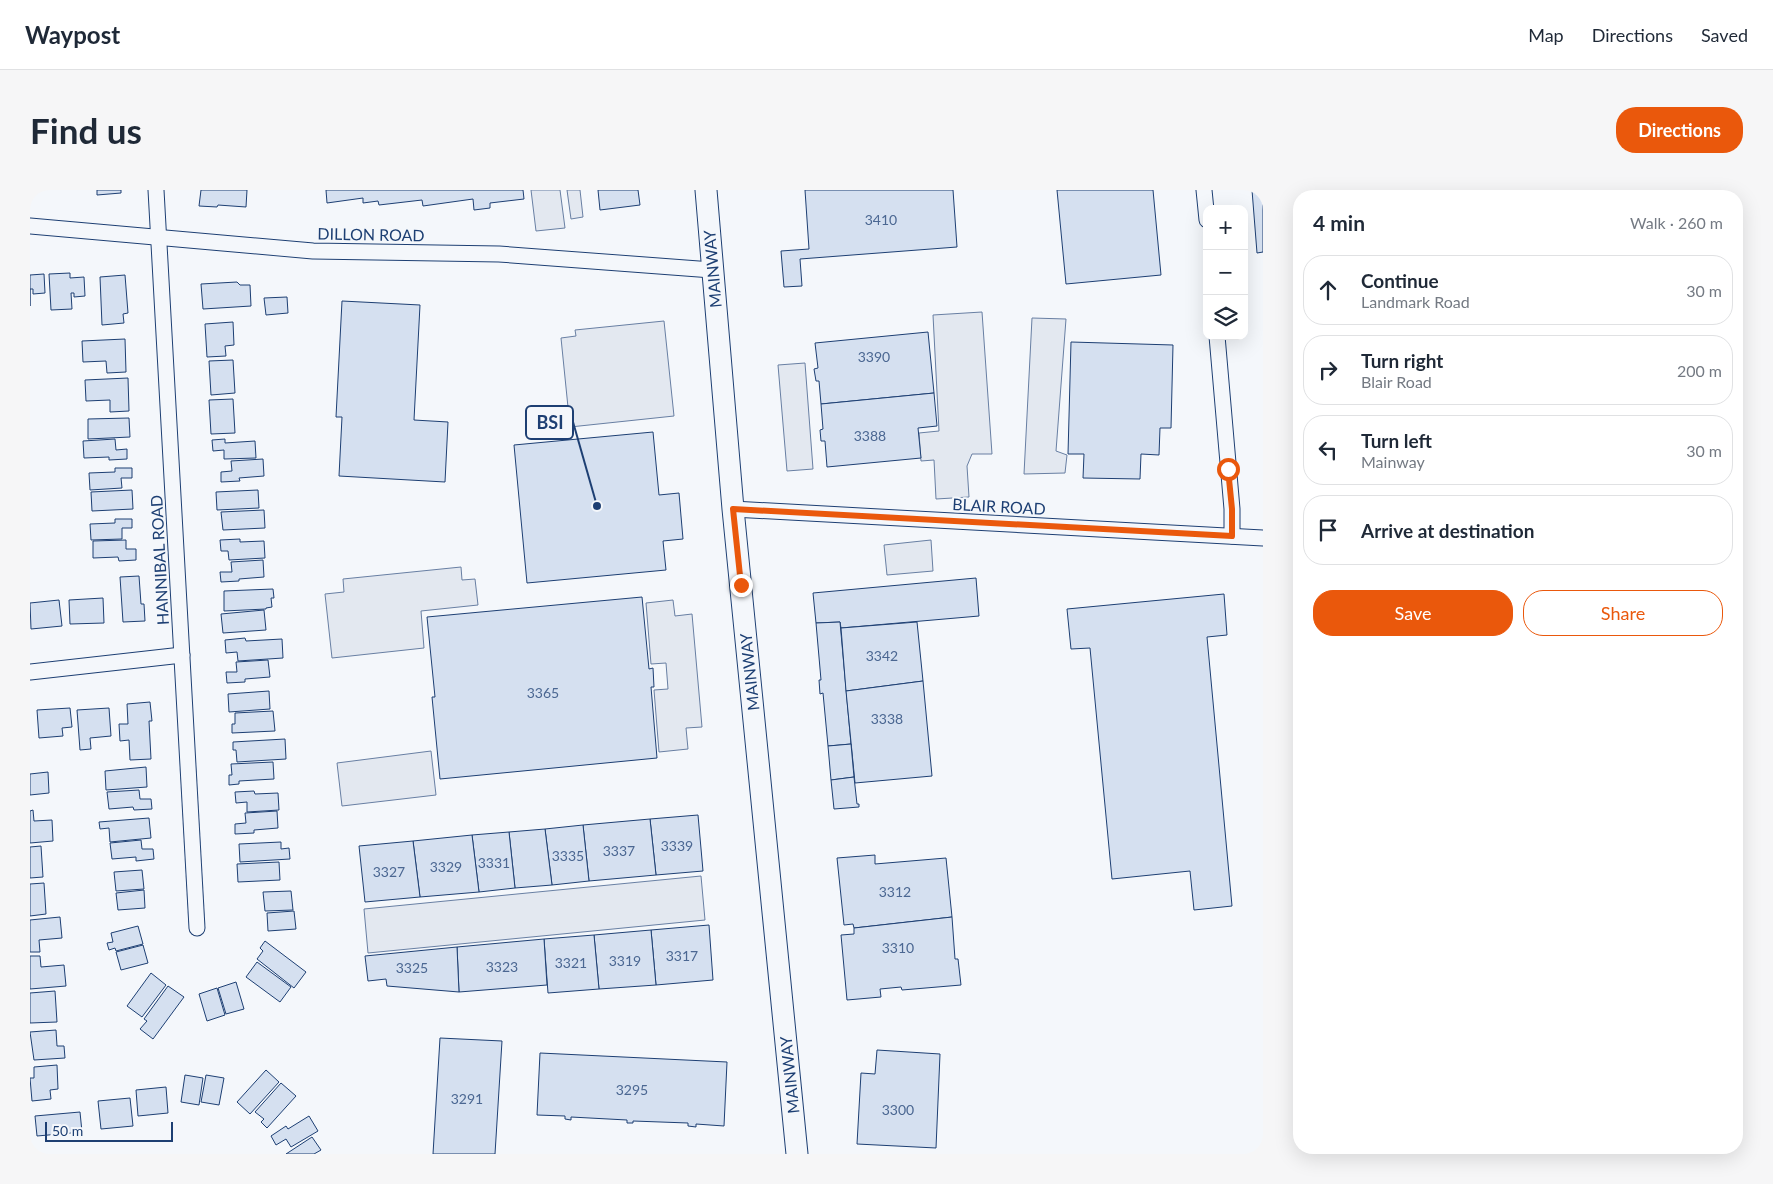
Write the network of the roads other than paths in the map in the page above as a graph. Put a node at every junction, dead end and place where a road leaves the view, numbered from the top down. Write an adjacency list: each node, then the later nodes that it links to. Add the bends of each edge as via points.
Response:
1 (156, 190): 6 (street, HANNIBAL ROAD)
2 (706, 190): 7 (street, MAINWAY)
3 (1204, 190): 4 (street)
4 (1206, 205)
5 (30, 226): 6 (street, DILLON ROAD)
6 (158, 236): 7 (street, DILLON ROAD, via 313,251 499,254); 12 (street, HANNIBAL ROAD)
7 (712, 270): 9 (street, MAINWAY)
8 (1217, 340): 10 (street)
9 (733, 509): 10 (street, BLAIR ROAD); 15 (street, MAINWAY)
10 (1232, 536): 11 (street, BLAIR ROAD)
11 (1263, 538)
12 (182, 654): 13 (street); 14 (street, HANNIBAL ROAD)
13 (30, 672)
14 (197, 928)
15 (797, 1154)

